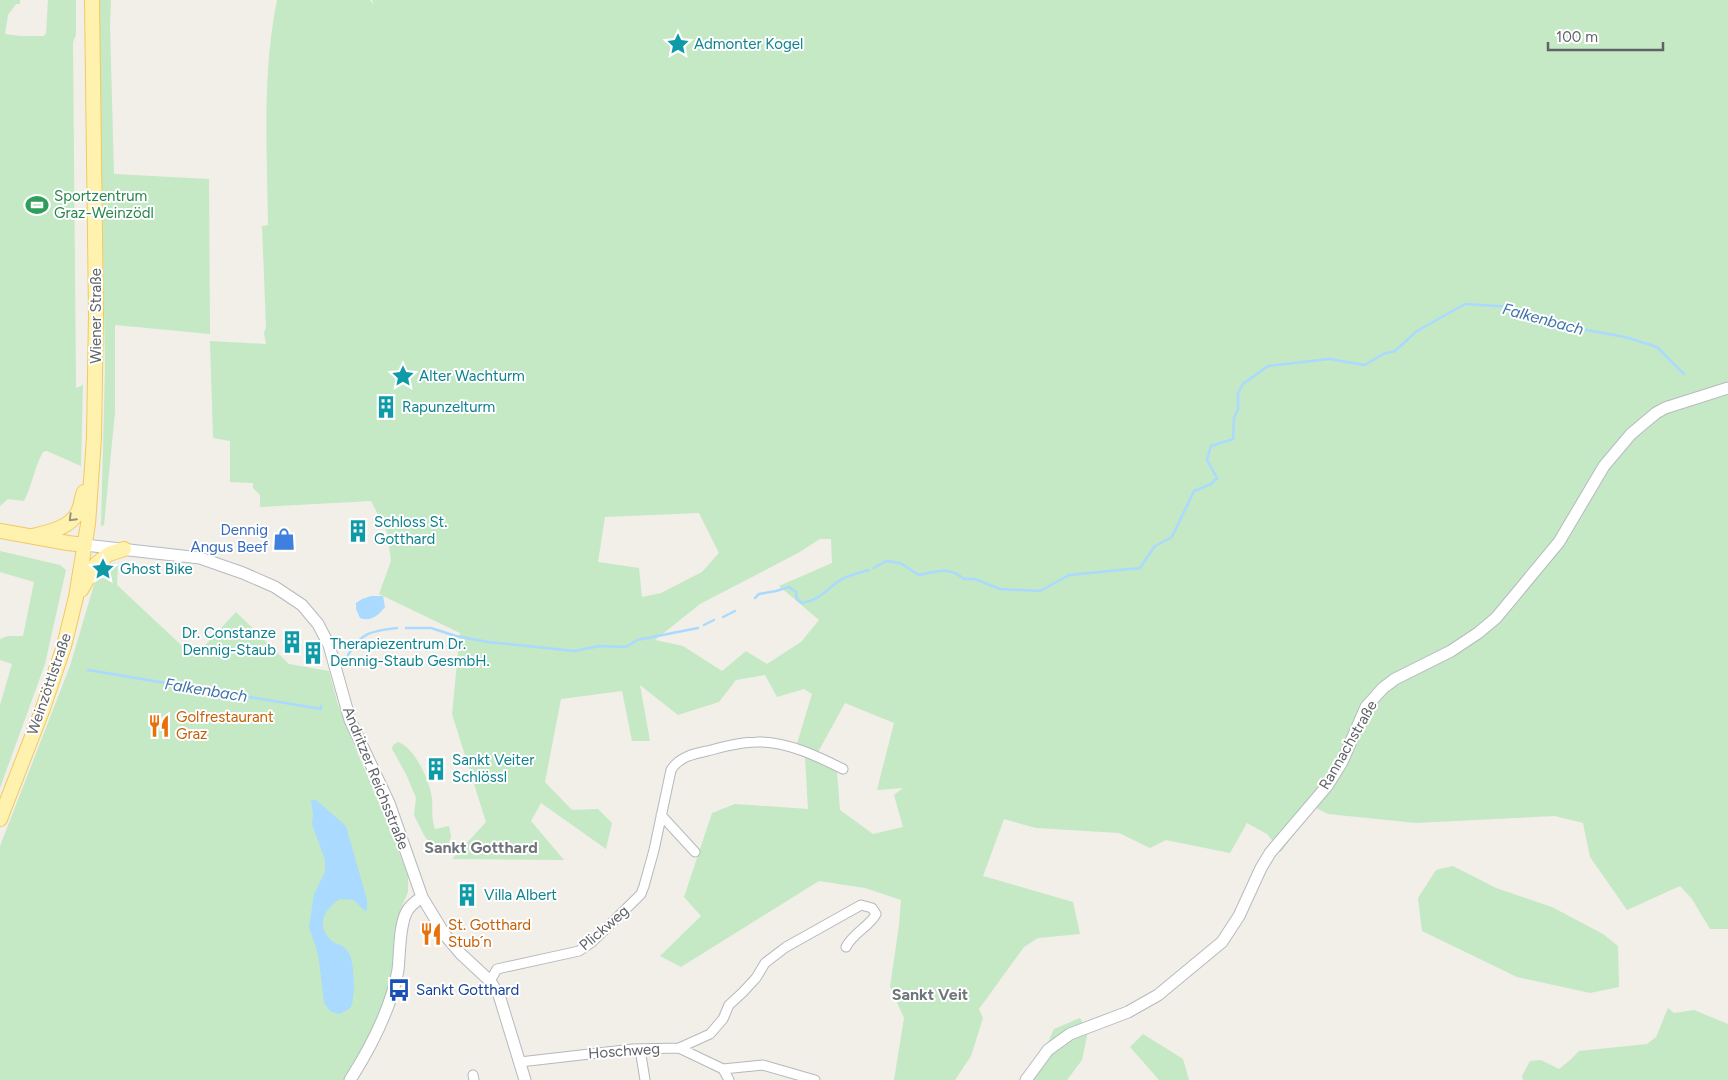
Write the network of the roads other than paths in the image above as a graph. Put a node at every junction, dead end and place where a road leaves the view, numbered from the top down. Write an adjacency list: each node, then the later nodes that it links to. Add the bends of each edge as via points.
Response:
1 (92, 0): 3 (main road, Wiener Straße, via 96,314)
2 (1728, 388): 25 (street, Rannachstraße, via 1665,408 1631,434 1604,466 1559,542 1496,618 1451,651 1394,679 1383,688 1366,707 1342,762 1327,786 1270,853 1239,916 1222,942 1158,995 1128,1012 1070,1034 1048,1050)
3 (91, 480): 5 (main road, one-way to 5, via 74,518 65,525); 6 (main road, Wiener Straße)
4 (0, 531): 5 (main road)
5 (33, 536): 6 (main road)
6 (85, 545): 7 (street, Andritzer Reichsstraße); 8 (main road, Weinzöttlstraße)
7 (124, 549): 8 (main road, via 96,564); 13 (street, Andritzer Reichsstraße, via 200,558 220,564 275,587 302,605 318,624 329,645 350,720 389,803)
8 (76, 597): 11 (main road, Weinzöttlstraße, via 42,711)
9 (843, 769): 10 (street, Plickweg, via 766,742 739,744 695,754 675,763 671,770)
10 (661, 815): 12 (street); 15 (street, Plickweg, via 641,894 592,942 579,952 497,969)
11 (0, 819)
12 (695, 852)
13 (422, 897): 15 (street, Andritzer Reichsstraße, via 454,946); 20 (street, via 411,905 405,915 398,972 387,1009 366,1056)
14 (846, 946): 16 (street, via 874,919 876,914 872,908 861,905 786,947 765,964 729,1005 723,1019 710,1034)
15 (490, 981): 18 (street, Andritzer Reichsstraße, via 503,1004)
16 (679, 1048): 17 (street, Hoschweg); 19 (street, Hoschweg)
17 (640, 1049): 18 (street, Hoschweg); 22 (street)
18 (520, 1062): 21 (street, Andritzer Reichsstraße)
19 (723, 1069): 23 (street); 24 (street, via 763,1065)
20 (350, 1080)
21 (525, 1080)
22 (645, 1080)
23 (729, 1080)
24 (815, 1080)
25 (1026, 1080)

